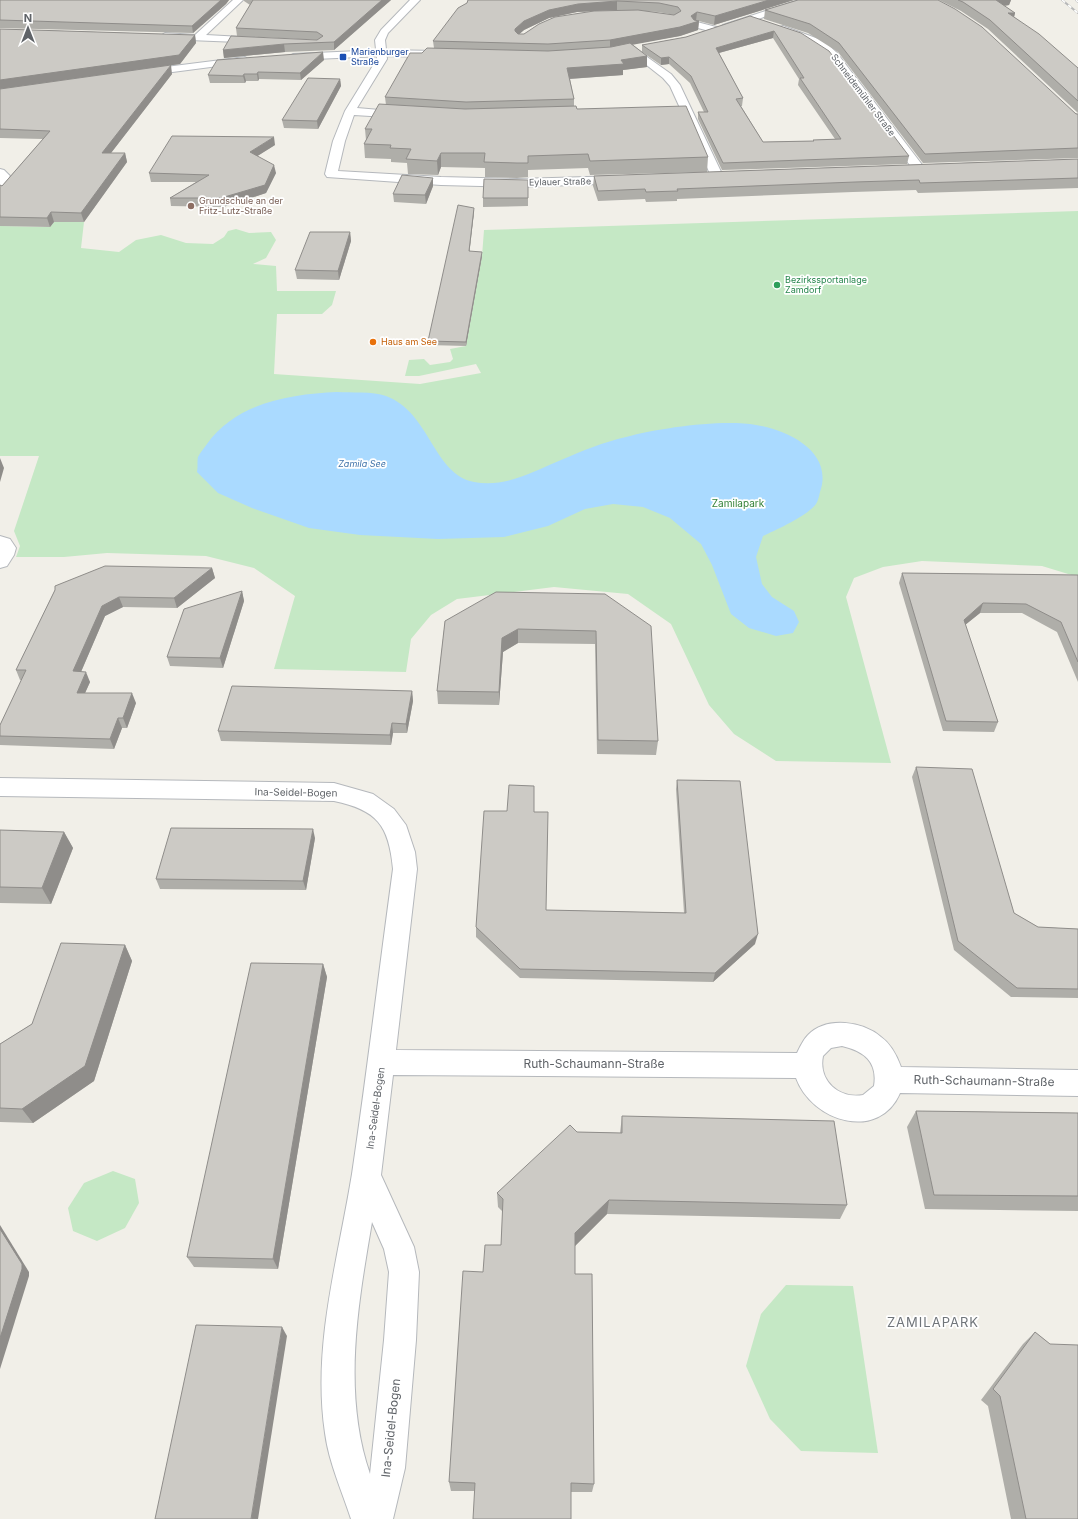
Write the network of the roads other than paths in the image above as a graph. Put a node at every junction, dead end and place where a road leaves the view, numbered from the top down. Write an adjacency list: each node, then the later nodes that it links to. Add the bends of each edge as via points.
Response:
1 (238, 0): 9 (street)
2 (415, 0): 12 (street, via 384,32 380,40)
3 (808, 0): 4 (street)
4 (751, 19): 6 (street); 20 (street, Schneidemühler Straße, via 821,43 833,55)
5 (697, 25): 6 (street)
6 (717, 30): 8 (street)
7 (151, 36): 9 (street)
8 (695, 37)
9 (197, 38): 10 (street)
10 (268, 42)
11 (645, 48): 23 (street, via 629,51 667,76 675,85 682,112)
12 (381, 53): 13 (street); 14 (street); 17 (street, via 382,59)
13 (449, 54)
14 (285, 55)
15 (256, 59): 16 (street)
16 (135, 74)
17 (350, 112): 18 (street); 26 (street, Eylauer Straße, via 331,174 516,183)
18 (415, 115)
19 (934, 168): 20 (street)
20 (919, 169): 21 (street)
21 (903, 170)
22 (0, 173): 27 (street, via 4,176)
23 (717, 176): 24 (street); 25 (street)
24 (731, 176)
25 (701, 177)
26 (638, 179)
27 (0, 182)
28 (0, 542): 29 (street, via 7,546)
29 (0, 562)
30 (0, 788): 31 (street, Ina-Seidel-Bogen, via 334,792 351,795 379,808 399,832 404,849 405,869)
31 (382, 1062): 32 (street, Ruth-Schaumann-Straße); 35 (street, Ina-Seidel-Bogen)
32 (807, 1066): 33 (street, via 815,1088 835,1104 853,1109 871,1106 886,1094); 33 (street, via 811,1051 822,1039 842,1034 866,1041 885,1059)
33 (890, 1080): 34 (street, Ruth-Schaumann-Straße)
34 (1078, 1084)
35 (366, 1176): 36 (street, Ina-Seidel-Bogen, via 356,1220 340,1338 337,1394 342,1436); 37 (street, Ina-Seidel-Bogen, via 399,1246 404,1272 388,1468)
36 (368, 1519)
37 (376, 1519)

